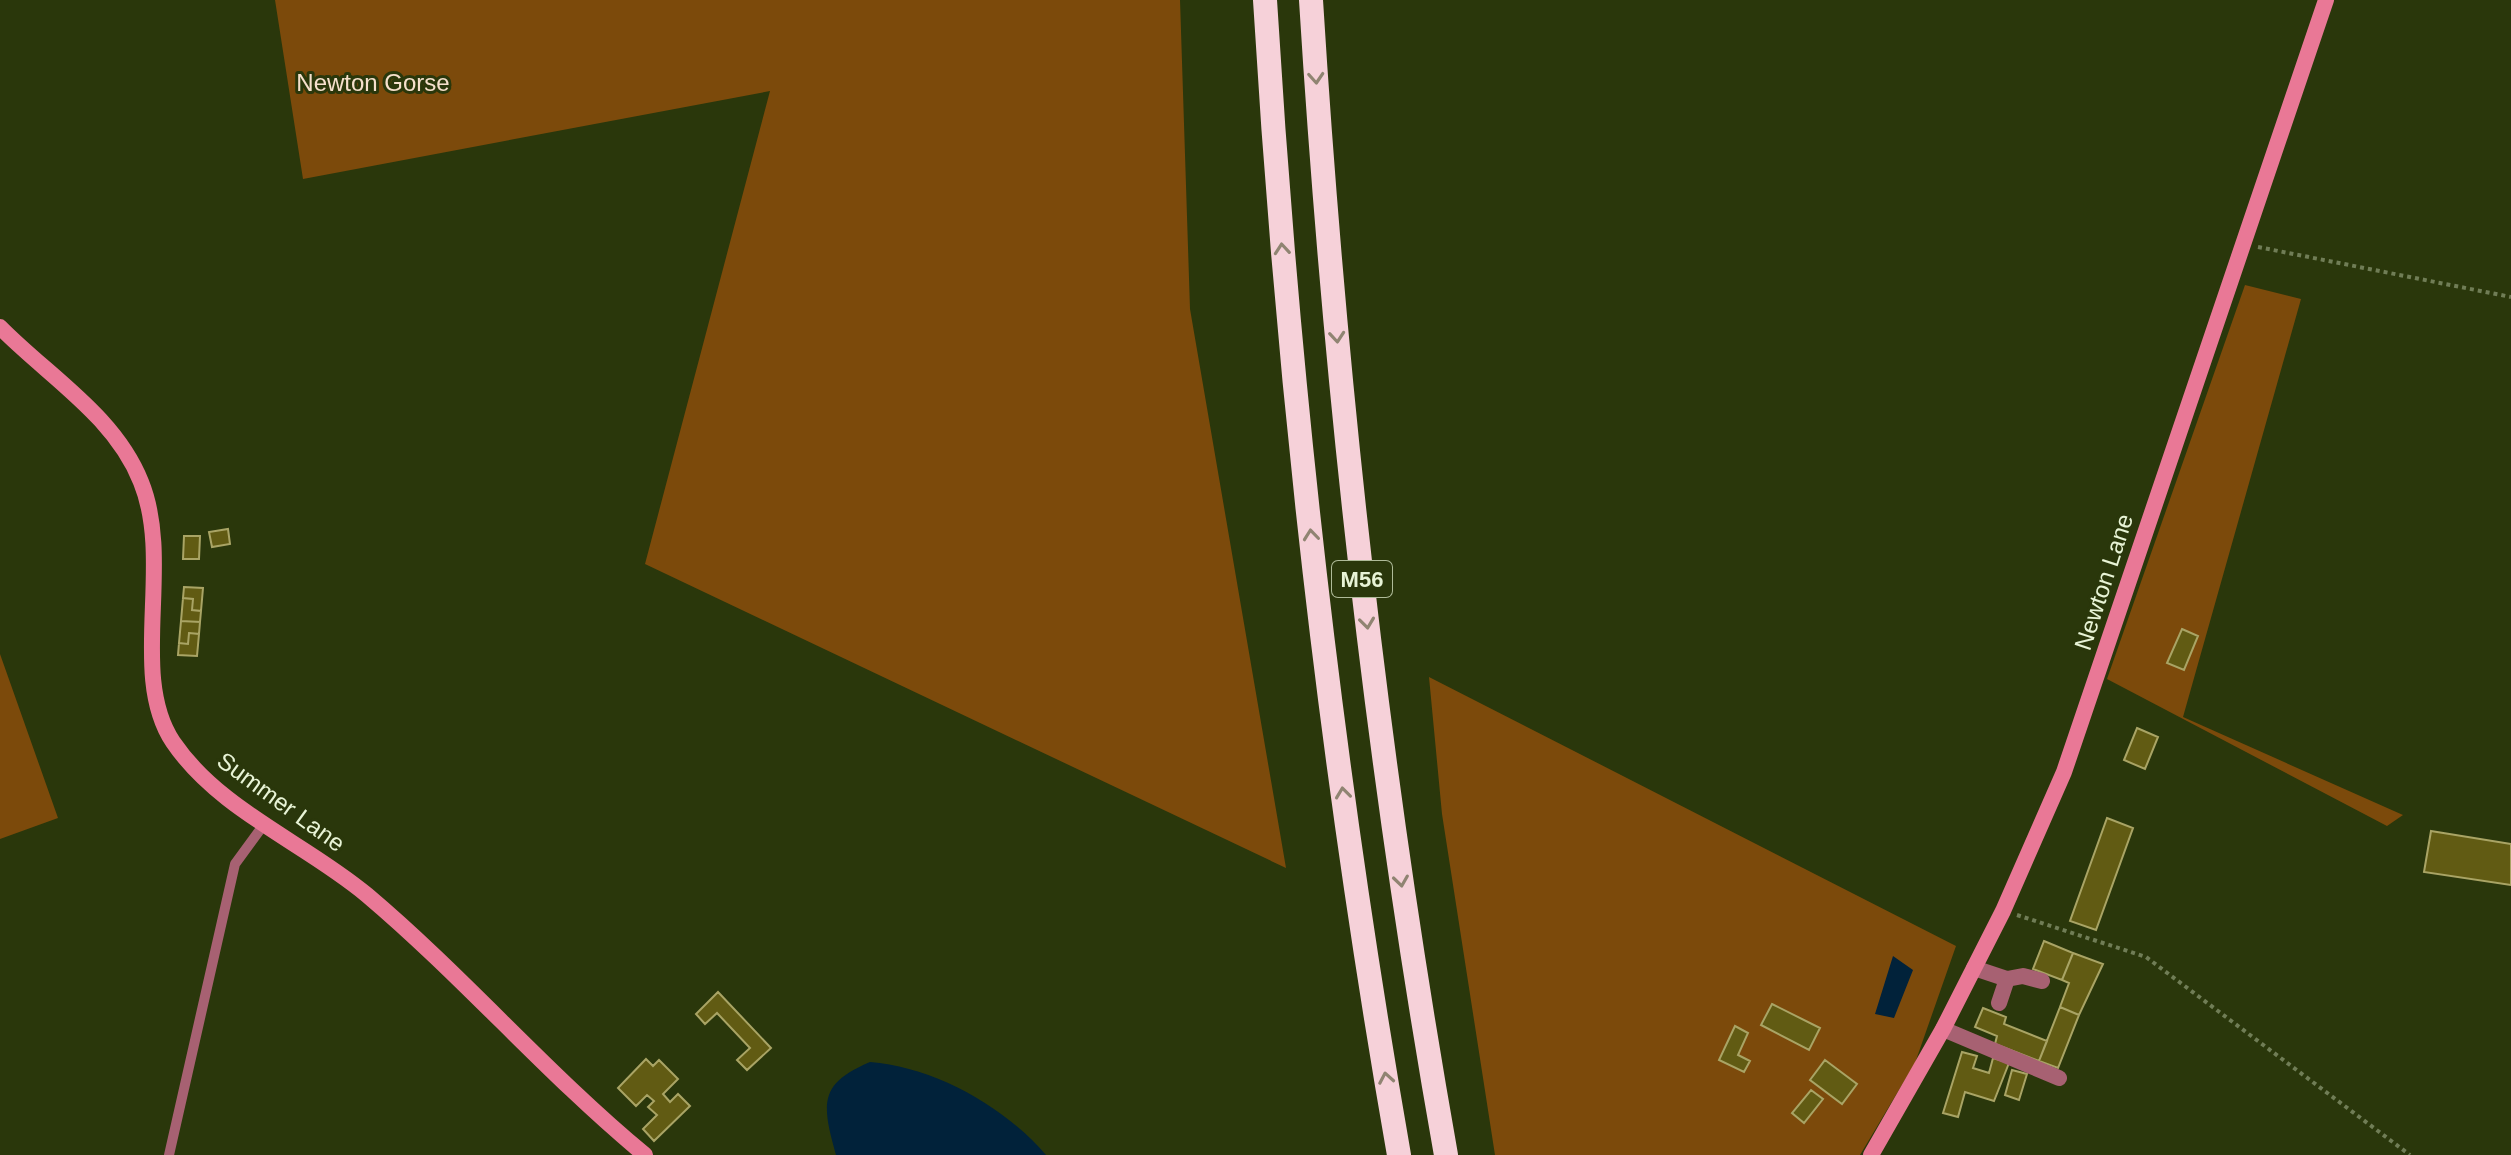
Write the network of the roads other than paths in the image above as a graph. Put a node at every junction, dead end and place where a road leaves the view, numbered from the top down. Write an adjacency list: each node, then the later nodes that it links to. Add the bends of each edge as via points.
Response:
1 (1265, 0): 14 (highway, M56, one-way to 1, via 1349,846 1322,637 1281,240)
2 (1311, 0): 15 (highway, M56, one-way to 15, via 1327,233 1367,628)
3 (2326, 0): 6 (street, Newton Lane, via 2064,772)
4 (0, 327): 5 (street, Summer Lane, via 90,409 130,459 153,530 157,570 152,662 159,713 172,741 212,786)
5 (265, 823): 12 (lane, via 235,864); 13 (street, Summer Lane, via 366,894)
6 (1974, 968): 7 (street); 10 (street, Newton Lane)
7 (2007, 979): 8 (street); 9 (street)
8 (2042, 981)
9 (1999, 1003)
10 (1943, 1029): 11 (street); 16 (street, Newton Lane)
11 (2059, 1078)
12 (169, 1155)
13 (645, 1155)
14 (1399, 1155)
15 (1446, 1155)
16 (1871, 1155)

